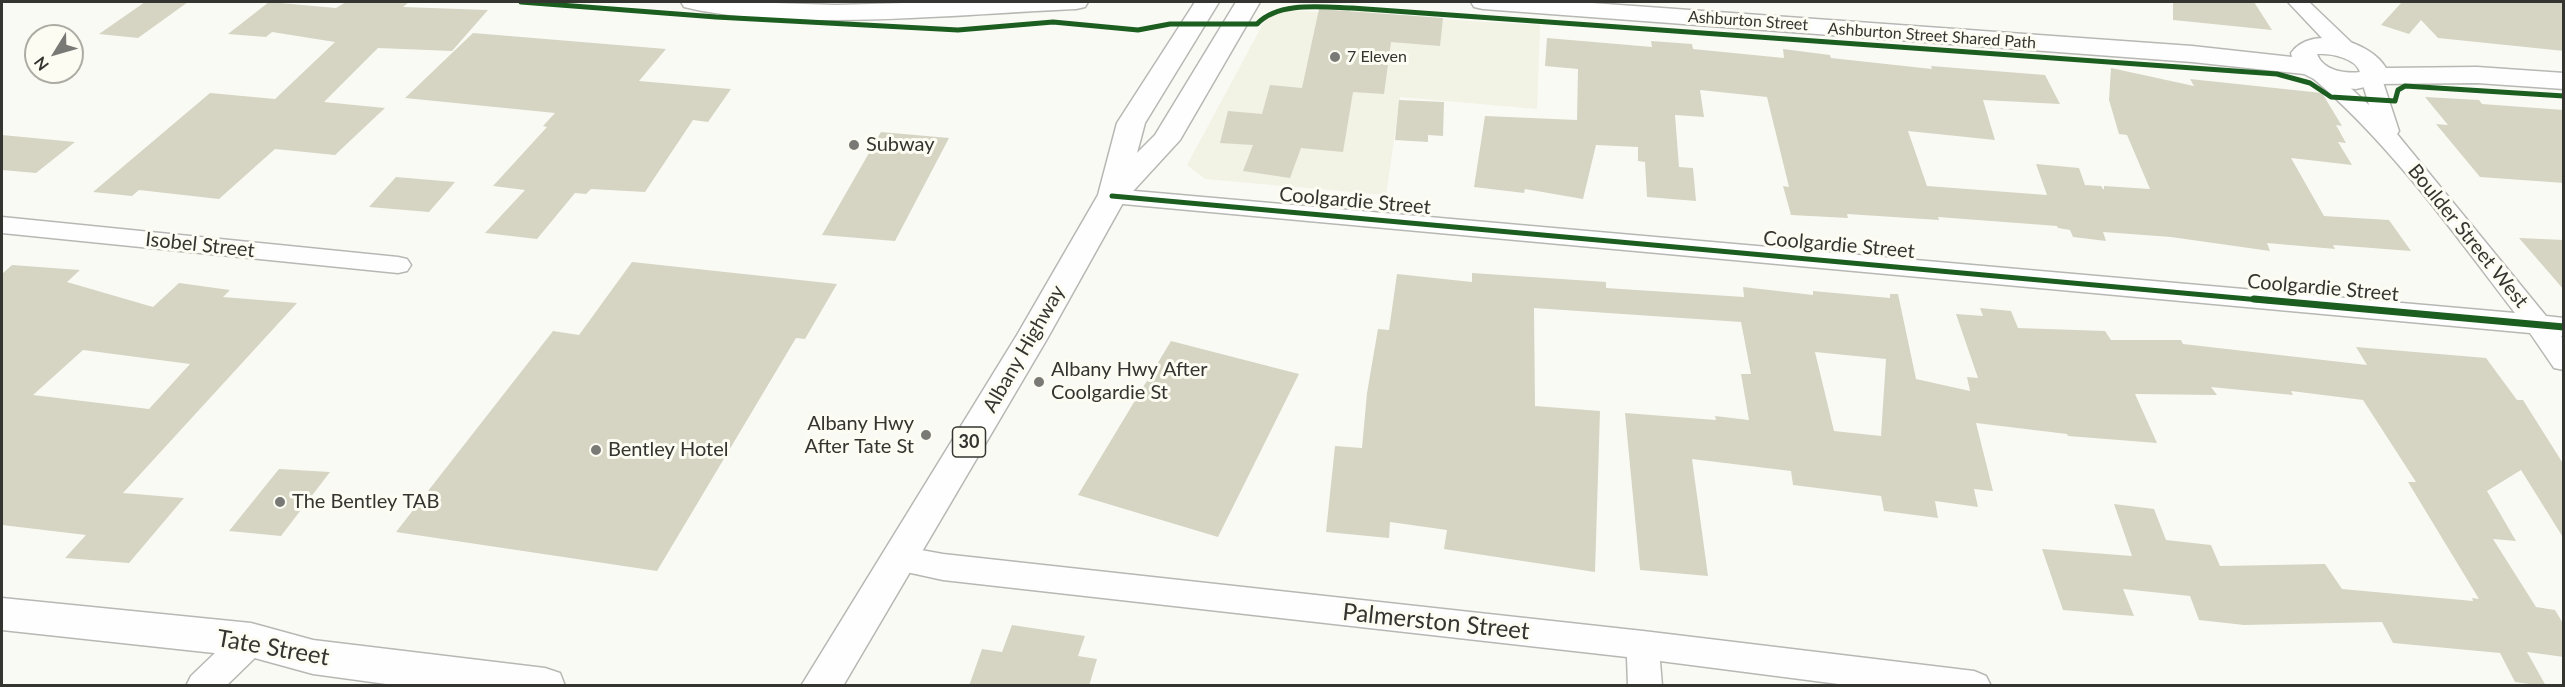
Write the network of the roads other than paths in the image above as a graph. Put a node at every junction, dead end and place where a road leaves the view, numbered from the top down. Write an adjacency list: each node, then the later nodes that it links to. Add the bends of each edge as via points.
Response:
1 (693, 2): 2 (main road, via 729,8 847,14)
2 (1076, 2)
3 (1207, 2): 14 (main road, Albany Highway / 30, via 1131,123)
4 (1248, 2): 14 (main road, Albany Highway / 30, via 1166,140)
5 (1484, 2): 9 (main road, Ashburton Street)
6 (2290, 2): 9 (street, via 2307,36)
7 (2298, 2): 8 (street)
8 (2350, 51): 9 (main road, via 2322,46); 10 (main road); 11 (main road, via 2369,62 2376,72)
9 (2313, 60): 11 (main road, via 2350,81); 13 (street, Boulder Street West)
10 (2477, 75): 11 (main road); 12 (main road)
11 (2373, 77): 13 (street, Boulder Street West)
12 (2564, 81)
13 (2392, 141): 17 (street, Boulder Street West)
14 (1112, 196): 17 (street, Coolgardie Street); 20 (main road, Albany Highway / 30)
15 (2, 225): 16 (street, Isobel Street)
16 (398, 265)
17 (2538, 324): 18 (street, Coolgardie Street); 19 (street, Boulder Street West)
18 (2564, 327)
19 (2564, 361)
20 (899, 559): 23 (street, Palmerston Street); 26 (main road, Albany Highway / 30)
21 (2, 614): 22 (main road, Tate Street)
22 (251, 640): 24 (street); 25 (main road, Tate Street, via 313,657)
23 (1643, 645): 27 (street); 28 (street, Palmerston Street)
24 (203, 686)
25 (545, 686)
26 (821, 686)
27 (1645, 686)
28 (1974, 686)

